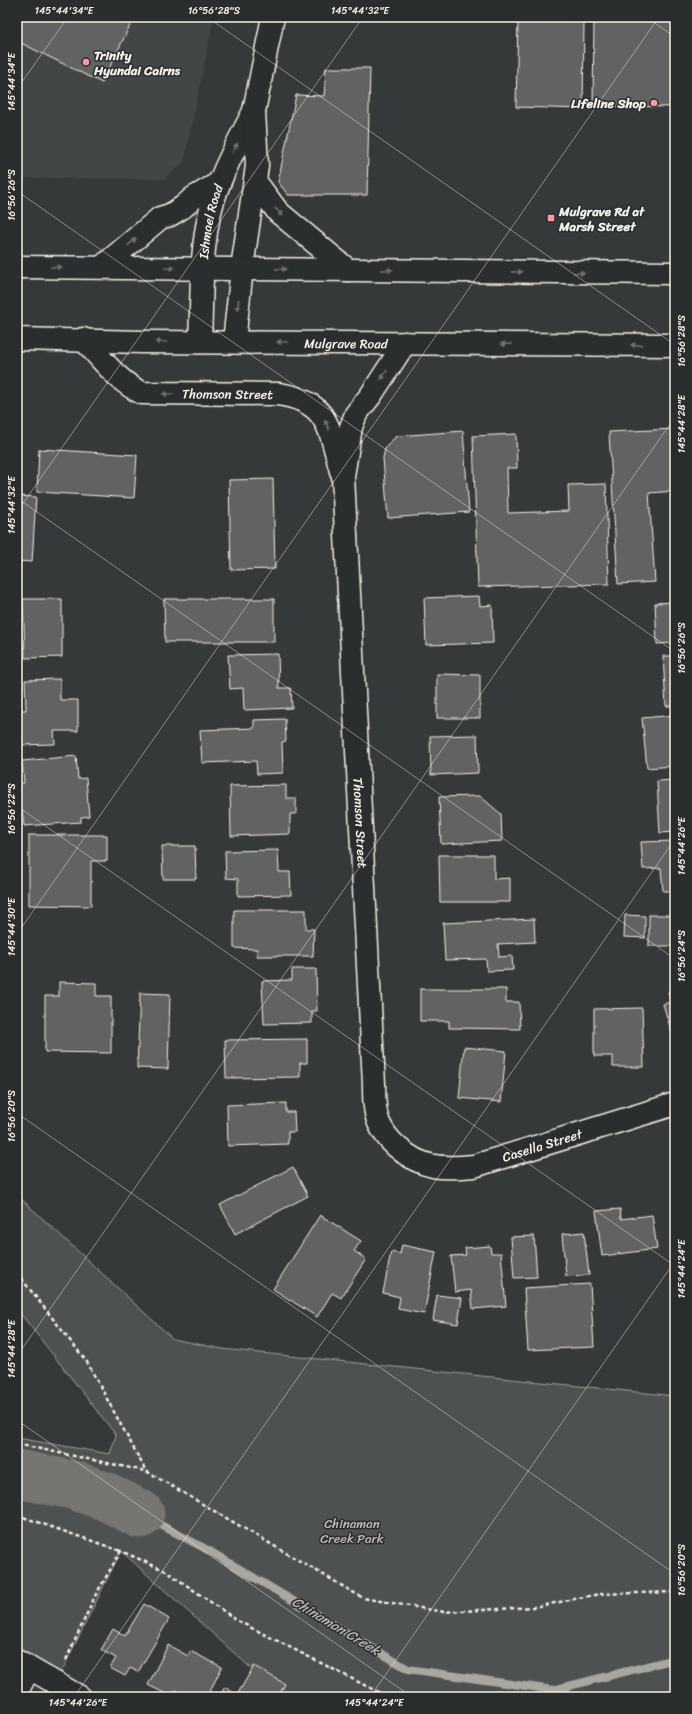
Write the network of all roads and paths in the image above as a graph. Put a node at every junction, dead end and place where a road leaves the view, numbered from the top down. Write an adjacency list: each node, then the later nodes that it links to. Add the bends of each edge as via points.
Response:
1 (273, 17): 2 (street, Ishmael Road)
2 (254, 111): 3 (street, Ishmael Road, via 257,166); 4 (street, Ishmael Road, one-way to 2)
3 (255, 181): 8 (street, Ishmael Road); 9 (street, one-way to 9, via 278,212)
4 (219, 183): 6 (street, one-way to 4, via 160,218 170,215); 7 (street, Ishmael Road, via 207,226)
5 (17, 267): 6 (street, one-way to 6)
6 (102, 267): 7 (street, one-way to 7)
7 (203, 268): 8 (street); 13 (street, Ishmael Road)
8 (242, 268): 9 (street, one-way to 9); 14 (street, Ishmael Road, one-way to 14)
9 (348, 270): 10 (street, one-way to 10)
10 (675, 274)
11 (17, 339): 12 (street, Mulgrave Road)
12 (83, 339): 13 (street, Mulgrave Road, one-way to 12); 17 (street, Thomson Street, one-way to 12, via 324,417 303,400 278,394 142,393 132,389)
13 (200, 342): 14 (street, Mulgrave Road)
14 (234, 342): 15 (street, Mulgrave Road, one-way to 14)
15 (405, 343): 16 (street, Mulgrave Road, one-way to 15); 17 (street, Thomson Street, one-way to 17, via 356,414 351,427)
16 (675, 345)
17 (343, 476): 19 (street, Thomson Street, via 375,1105 378,1123 389,1140)
18 (675, 1104): 19 (street, Casella Street, via 474,1166 450,1169 426,1166)
19 (408, 1157)
20 (17, 1273): 22 (path, via 87,1362)
21 (17, 1444): 22 (path)
22 (146, 1471): 25 (path, via 362,1598 444,1612 535,1607 599,1594)
23 (17, 1515): 24 (path)
24 (121, 1551): 27 (path, via 95,1596); 30 (path, via 166,1570 238,1621)
25 (675, 1592)
26 (23, 1664): 27 (street); 28 (street)
27 (56, 1683): 29 (street)
28 (17, 1692)
29 (80, 1697)
30 (388, 1697)

